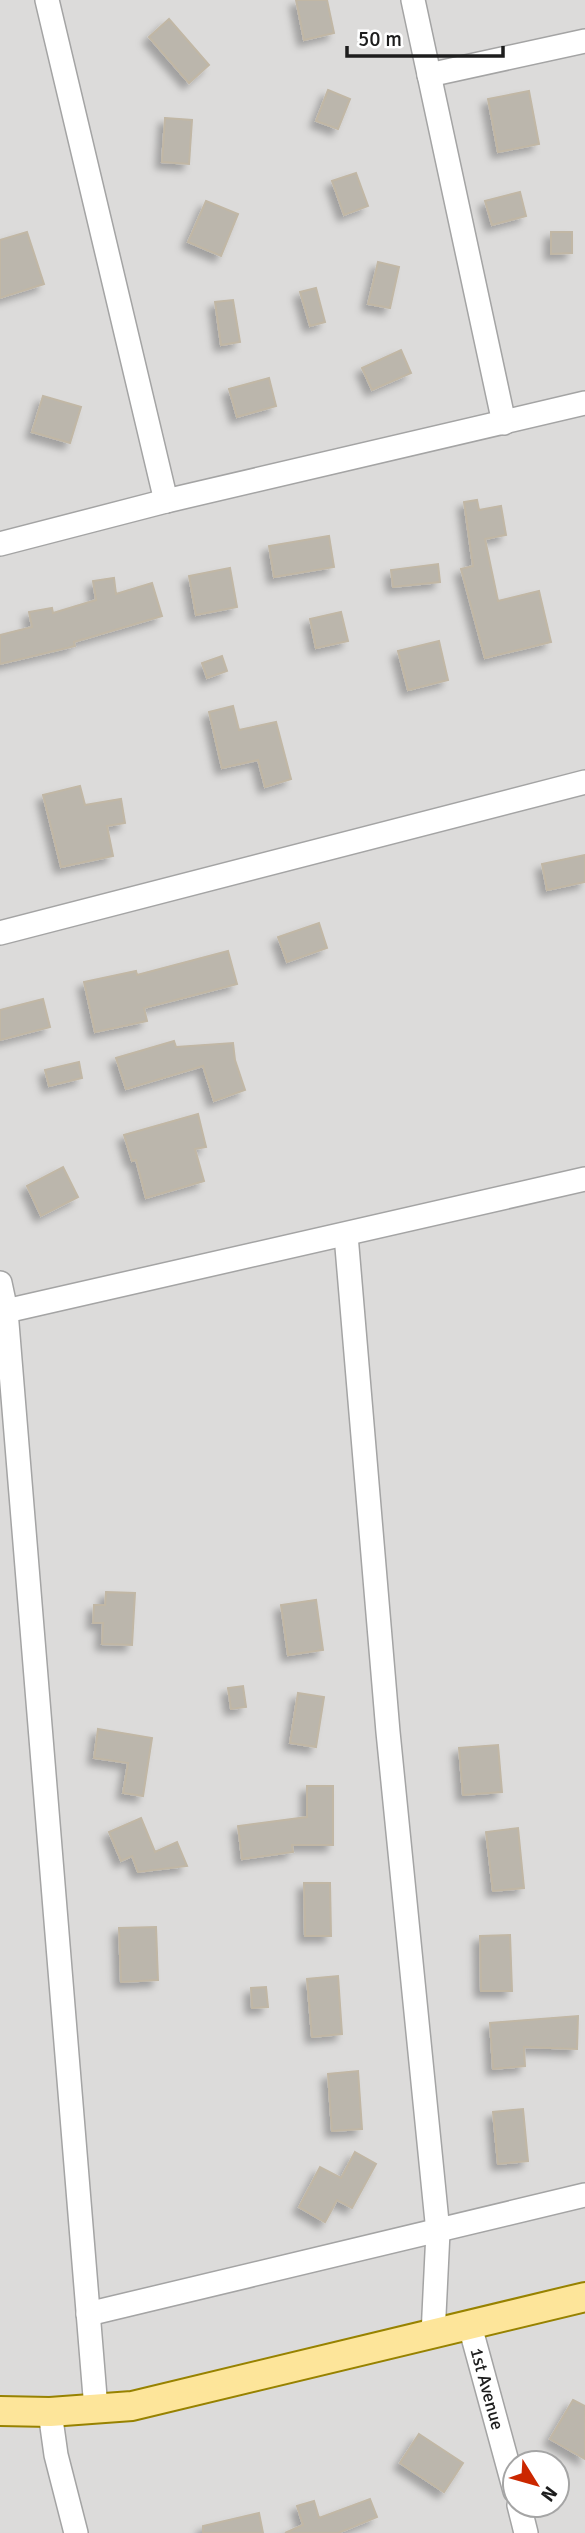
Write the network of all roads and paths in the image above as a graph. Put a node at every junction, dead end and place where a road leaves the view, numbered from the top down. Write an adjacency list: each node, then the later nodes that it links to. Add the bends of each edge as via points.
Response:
1 (47, 0): 7 (street)
2 (412, 0): 4 (street)
3 (585, 41): 4 (street)
4 (429, 75): 6 (street)
5 (585, 403): 6 (street)
6 (504, 423): 7 (street)
7 (166, 501): 8 (street)
8 (0, 544)
9 (585, 782): 10 (street)
10 (0, 933)
11 (585, 1179): 12 (street)
12 (346, 1235): 14 (street); 16 (street, via 388,1732)
13 (0, 1283): 14 (street)
14 (6, 1311): 18 (street)
15 (585, 2195): 16 (street)
16 (438, 2232): 18 (street); 20 (street)
17 (585, 2297): 19 (main road)
18 (88, 2314): 21 (street)
19 (470, 2326): 20 (main road); 24 (street, 1st Avenue)
20 (433, 2335): 21 (main road, via 132,2406)
21 (96, 2409): 23 (main road)
22 (0, 2411): 23 (main road)
23 (50, 2412): 25 (street)
24 (504, 2449)
25 (76, 2533)

